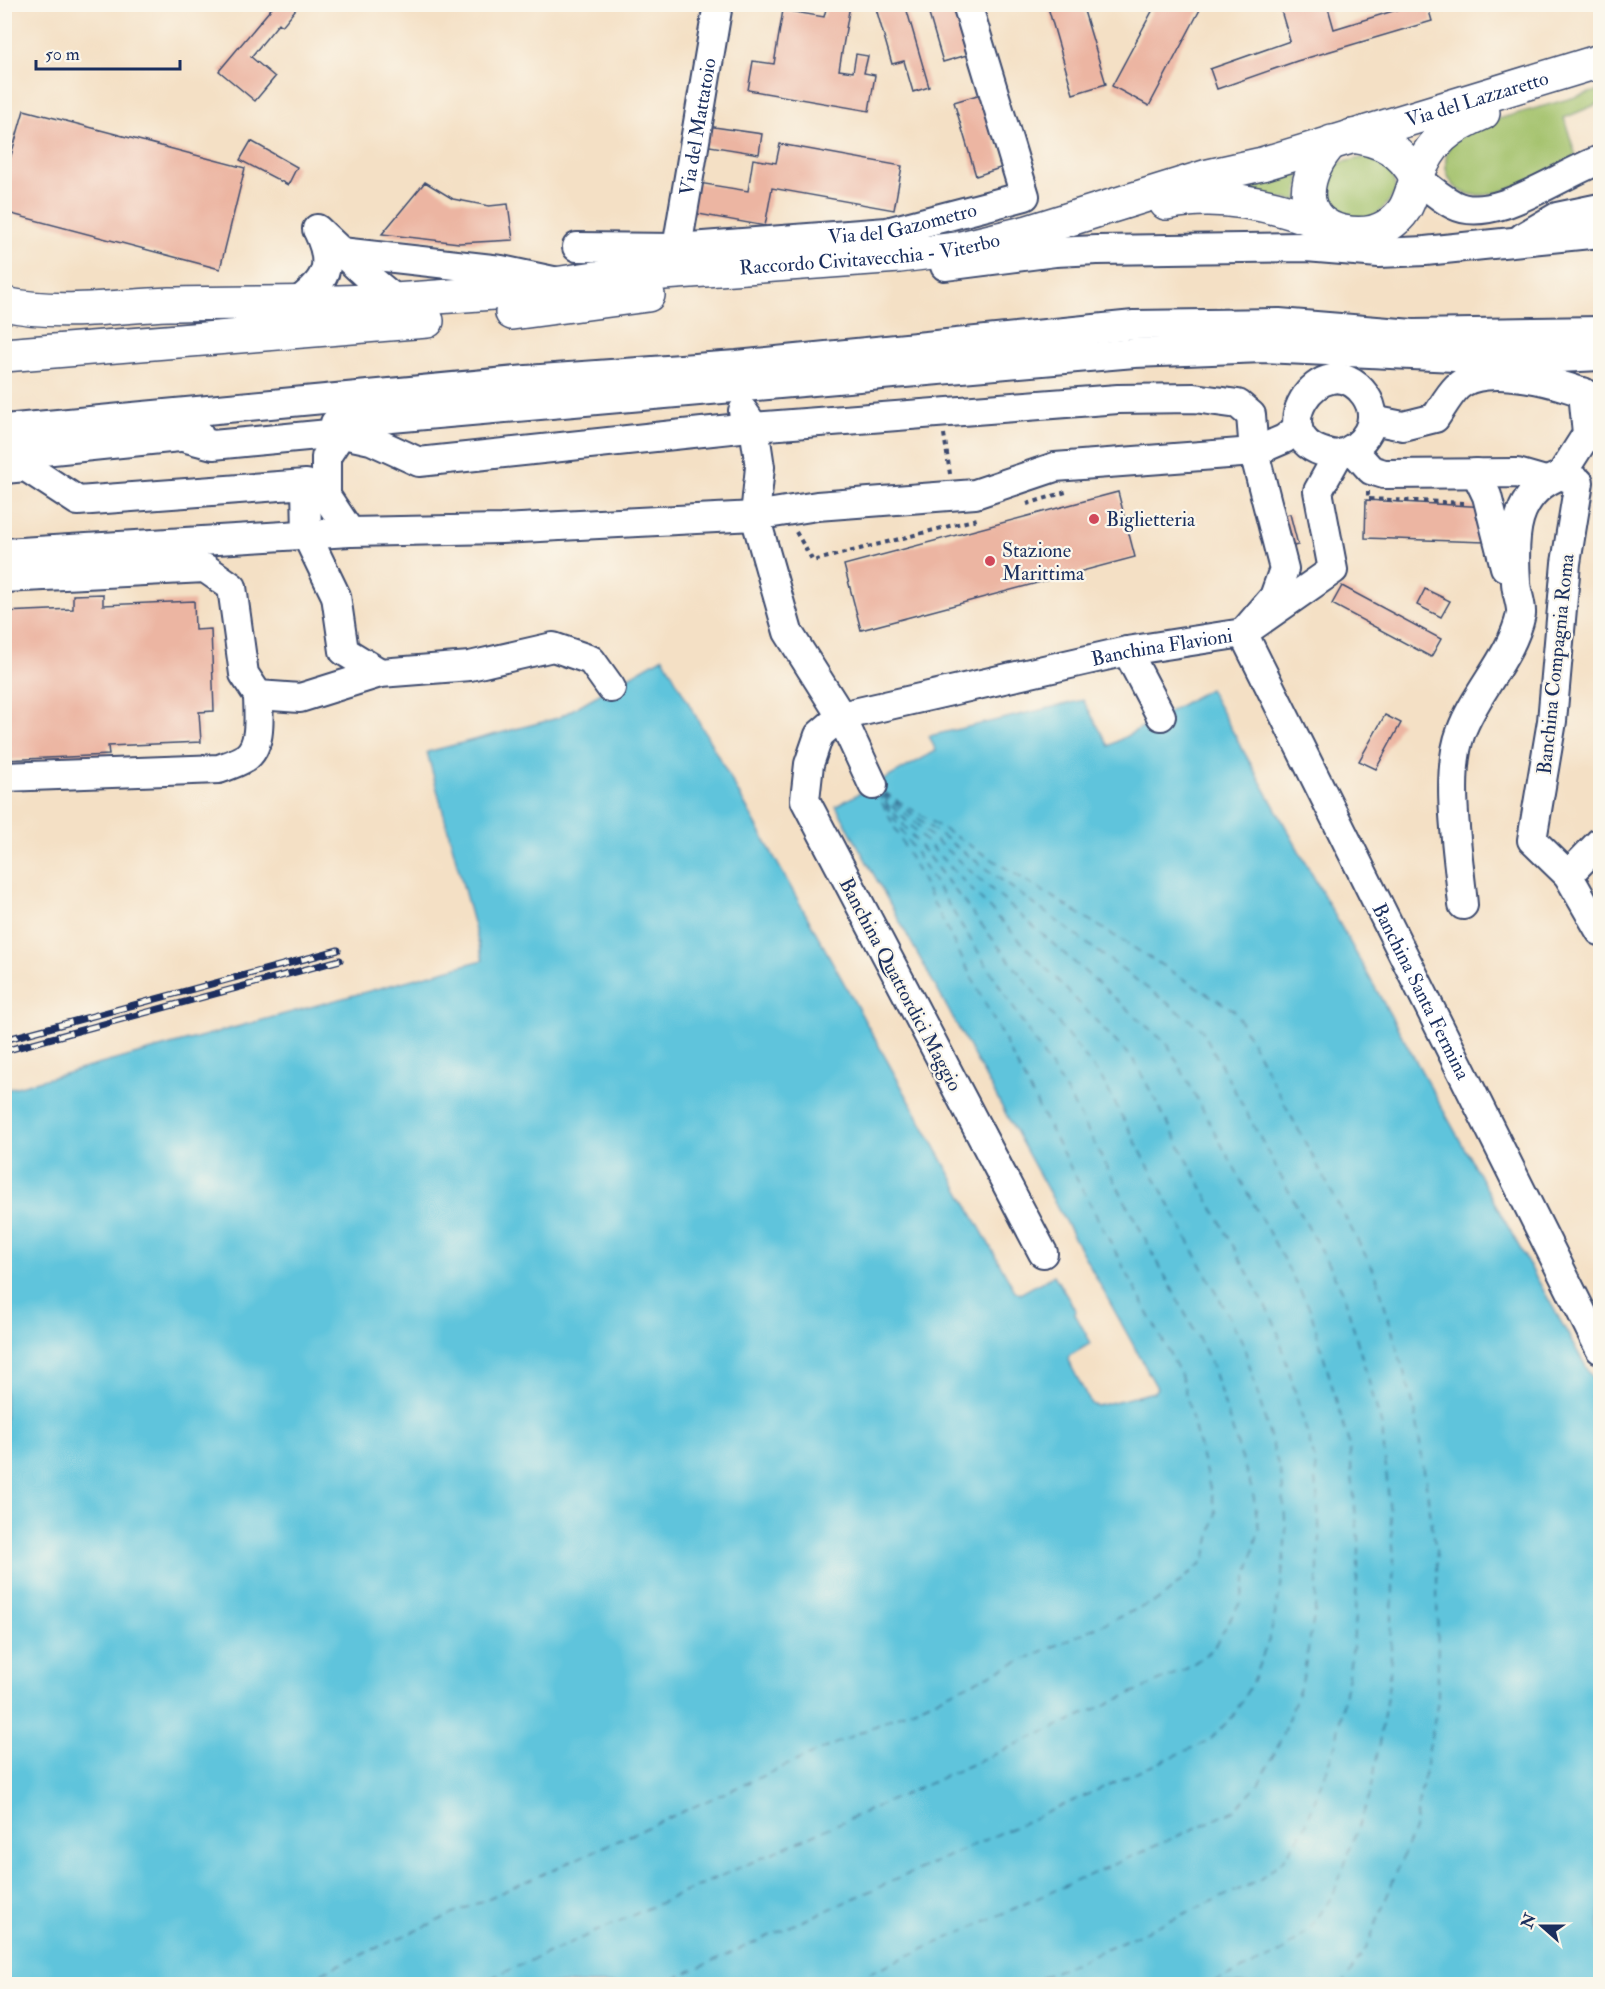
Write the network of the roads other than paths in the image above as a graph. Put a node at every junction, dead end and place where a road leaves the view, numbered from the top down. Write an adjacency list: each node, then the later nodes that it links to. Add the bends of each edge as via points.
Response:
1 (718, 4): 17 (street, Via del Mattatoio)
2 (967, 4): 17 (street, Via del Gazometro, via 1025,196 887,232)
3 (1600, 61): 5 (main road, Via del Lazzaretto)
4 (1600, 75): 7 (main road, Via del Lazzaretto, via 1453,126 1439,138)
5 (1342, 139): 7 (main road, via 1380,142 1397,151); 10 (main road, via 1314,165 1309,179 1312,211); 20 (main road, Raccordo Civitavecchia - Viterbo, via 1028,232 957,249)
6 (1600, 160): 7 (street, via 1503,206 1476,211 1454,205)
7 (1416, 177): 11 (main road, via 1413,196 1404,211 1387,226)
8 (1600, 207): 13 (street, via 1557,217)
9 (1600, 220): 13 (street, via 1558,226)
10 (1322, 223): 11 (main road, via 1351,233); 19 (main road, Raccordo Civitavecchia - Viterbo, via 1255,202 1176,201)
11 (1368, 233): 14 (street)
12 (1600, 233): 13 (street)
13 (1513, 243): 14 (street); 15 (street, via 1558,248)
14 (1479, 245): 19 (street, via 1379,253 1306,247 1097,250)
15 (1600, 245)
16 (577, 247): 17 (street, Via del Gazometro)
17 (677, 248)
18 (341, 252): 20 (street, via 501,270); 21 (street); 23 (street, via 317,229 328,252 326,270 318,287)
19 (945, 266): 24 (main road, Raccordo Civitavecchia - Viterbo, via 631,296)
20 (561, 283): 21 (main road, Raccordo Civitavecchia - Viterbo, via 493,293)
21 (395, 300): 23 (main road, Raccordo Civitavecchia - Viterbo); 24 (street)
22 (4, 304): 23 (main road, Raccordo Civitavecchia - Viterbo, via 76,311 170,304)
23 (295, 304)
24 (427, 321): 27 (main road, Raccordo Civitavecchia - Viterbo)
25 (1600, 331): 37 (street, via 1413,334 1279,323 1134,325 749,364 527,380)
26 (1263, 348): 28 (street); 30 (street, via 1291,360 1305,372); 32 (street, via 1013,362)
27 (4, 355)
28 (1382, 355): 29 (street, via 1518,360); 33 (street, Banchina Flavioni)
29 (1600, 356)
30 (1310, 388): 33 (street, via 1338,379 1353,384); 36 (street, via 1298,407)
31 (1595, 388): 33 (street, via 1531,377 1479,376 1458,386 1435,418 1404,426); 43 (street, via 1587,434)
32 (545, 406): 34 (street); 35 (street, via 569,415 714,400 742,409)
33 (1368, 407): 39 (street, Banchina Flavioni, via 1366,437)
34 (344, 427): 35 (street, via 419,462); 40 (street, via 180,436); 45 (street, via 326,457 326,496)
35 (754, 427): 38 (street, via 1118,399 1194,398 1238,404 1251,415); 44 (street, via 760,467)
36 (1298, 428): 38 (street); 39 (street, via 1307,443 1321,453)
37 (4, 429)
38 (1254, 452): 44 (street, via 1055,467 975,495 817,506); 50 (street, via 1284,569 1274,597)
39 (1346, 453): 42 (street, via 1384,474); 50 (street, Banchina Flavioni, via 1318,491 1333,570)
40 (4, 455)
41 (4, 469): 46 (street, via 26,467 78,501 306,484)
42 (1476, 473): 43 (street); 49 (street, via 1487,496 1505,567)
43 (1553, 478): 49 (street, via 1520,512); 60 (street, Banchina Compagnia Roma, via 1579,482 1566,562 1552,721 1532,840)
44 (755, 516): 45 (street); 55 (street, via 788,632)
45 (351, 532): 46 (street)
46 (307, 536): 47 (street); 52 (street, via 336,596 344,651)
47 (4, 553)
48 (4, 578): 54 (street, via 205,568 232,587 244,674)
49 (1516, 584): 61 (street, via 1521,612 1507,650 1460,735 1453,791)
50 (1243, 633): 51 (street, Banchina Flavioni); 64 (street, Banchina Santa Fermina)
51 (1127, 651): 55 (street, Banchina Flavioni); 56 (street)
52 (380, 673): 53 (street, via 470,666 553,647 591,660); 54 (street, via 300,699)
53 (611, 688)
54 (258, 695): 57 (street, via 254,744 247,757 219,769)
55 (841, 716): 58 (street); 63 (street, Banchina Quattordici Maggio, via 819,735 808,764 805,800)
56 (1161, 716)
57 (4, 777)
58 (873, 785)
59 (1600, 842): 60 (street)
60 (1568, 875): 62 (street, Banchina Compagnia Roma)
61 (1463, 905)
62 (1600, 931)
63 (1043, 1253)
64 (1600, 1349)

